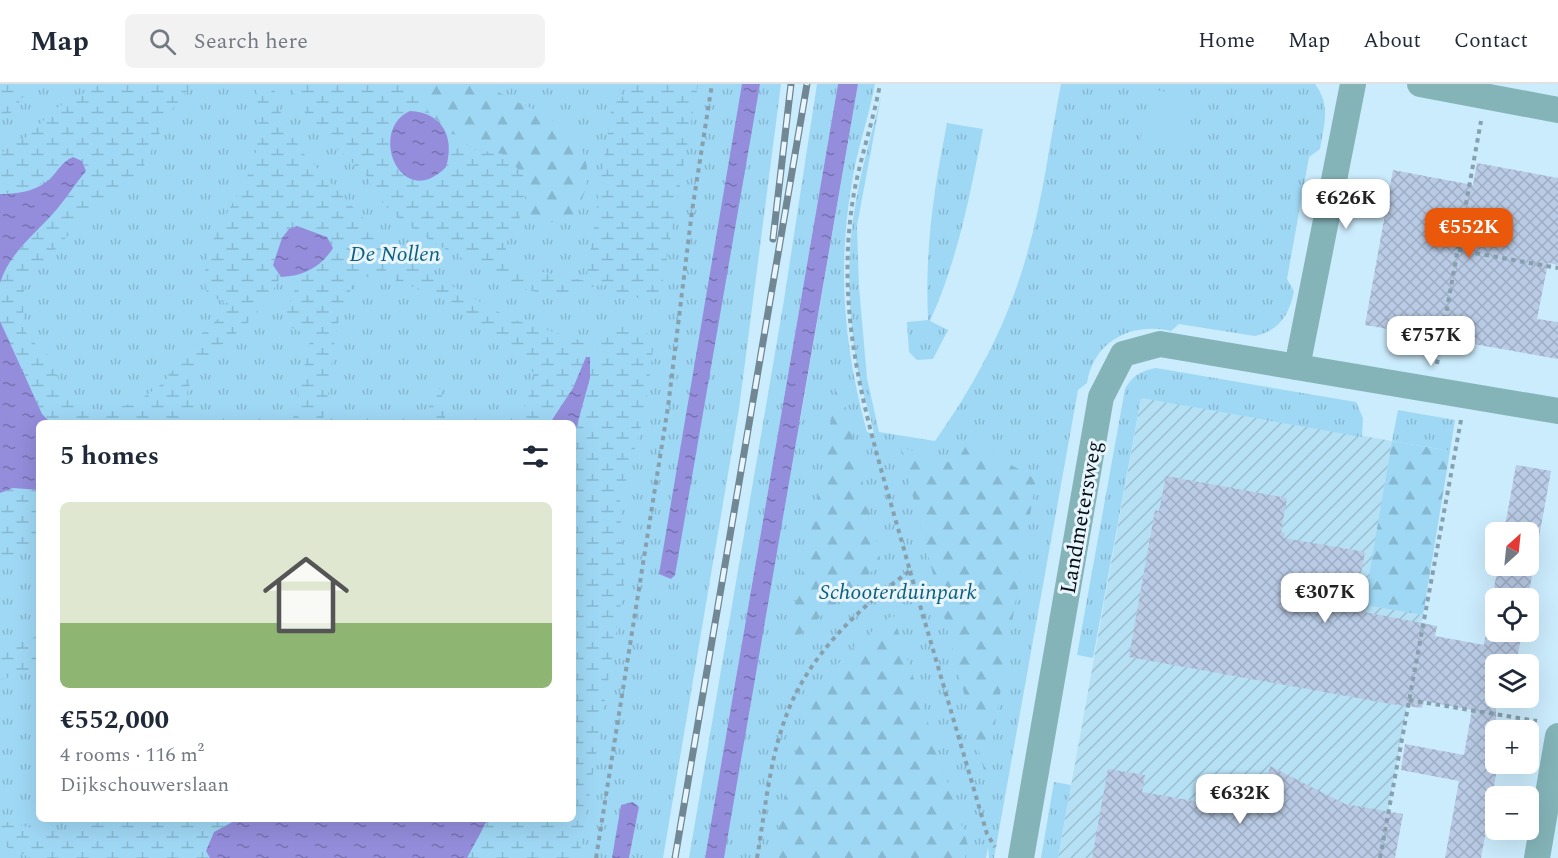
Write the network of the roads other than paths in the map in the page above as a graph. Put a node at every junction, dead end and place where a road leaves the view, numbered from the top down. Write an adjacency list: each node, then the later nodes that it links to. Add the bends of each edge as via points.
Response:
1 (1353, 84): 4 (street)
2 (1420, 84): 3 (street)
3 (1558, 110)
4 (1297, 367): 5 (street, Landmetersweg); 7 (street, Landmetersweg, via 1160,344 1123,354 1101,397)
5 (1558, 411)
6 (1552, 730): 8 (street)
7 (1021, 858)
8 (1537, 858)

